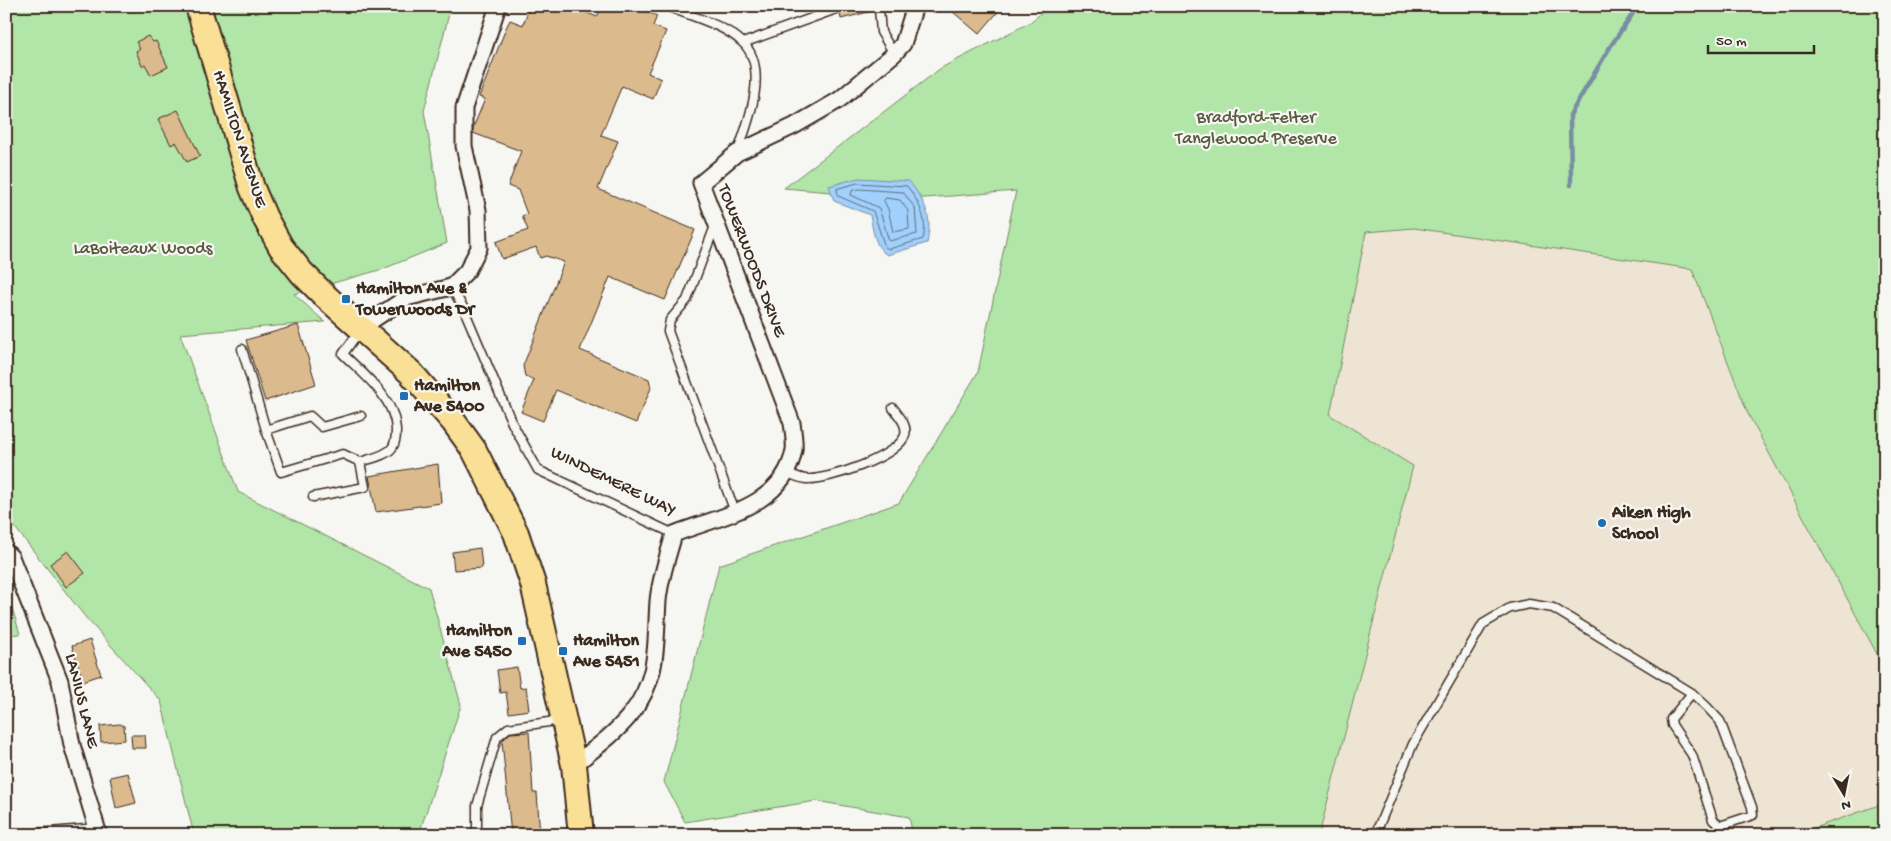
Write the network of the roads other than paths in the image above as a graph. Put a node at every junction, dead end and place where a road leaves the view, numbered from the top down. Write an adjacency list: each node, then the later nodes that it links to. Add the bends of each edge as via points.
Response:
1 (198, 6): 12 (main road, HAMILTON AVENUE, via 252,188 264,218 302,273)
2 (498, 6): 11 (street, via 464,108 464,146 478,210 479,248 467,270)
3 (666, 6): 7 (lane, via 726,31)
4 (875, 6): 8 (lane, via 879,9 881,32)
5 (915, 6): 8 (street, TOWERWOODS DRIVE, via 903,44)
6 (839, 8): 7 (lane)
7 (743, 43): 9 (lane, via 755,63 756,81 750,116)
8 (894, 54): 9 (street, TOWERWOODS DRIVE, via 839,100)
9 (737, 153): 10 (street, TOWERWOODS DRIVE, via 701,183)
10 (716, 224): 18 (street, TOWERWOODS DRIVE, via 792,423 794,450); 20 (lane, via 687,300 670,320 668,331)
11 (451, 287): 12 (street, via 406,298); 21 (lane, WINDEMERE WAY, via 463,307 512,423 538,470)
12 (362, 326): 17 (lane, via 343,354 387,401 396,438 388,452); 24 (main road, HAMILTON AVENUE, via 411,373 453,420 496,489 516,533 533,584)
13 (242, 349): 16 (lane)
14 (893, 408): 18 (lane, via 905,426 905,435 899,444 867,464 850,471 807,479)
15 (361, 416): 16 (lane, via 322,427 310,416)
16 (266, 430): 17 (lane, via 281,472 343,454)
17 (360, 462): 19 (lane, via 365,487)
18 (784, 472): 20 (street, TOWERWOODS DRIVE, via 776,487 762,499)
19 (313, 497)
20 (735, 512): 21 (street, TOWERWOODS DRIVE)
21 (674, 534): 25 (street, WINDEMERE WAY, via 661,578 656,660 647,686 632,713 605,741)
22 (6, 552): 26 (street, LANIUS LANE, via 11,556 28,595 57,672 72,745)
23 (1692, 693): 23 (lane, via 1720,721 1753,815 1720,826 1713,820 1692,755 1671,719); 30 (lane, via 1553,608 1529,604 1510,608 1484,624 1413,744)
24 (564, 719): 25 (main road, HAMILTON AVENUE); 28 (lane, via 508,728 497,737 476,806)
25 (574, 765): 29 (main road, HAMILTON AVENUE)
26 (98, 831): 27 (lane)
27 (15, 835)
28 (477, 835)
29 (581, 835)
30 (1375, 835)

